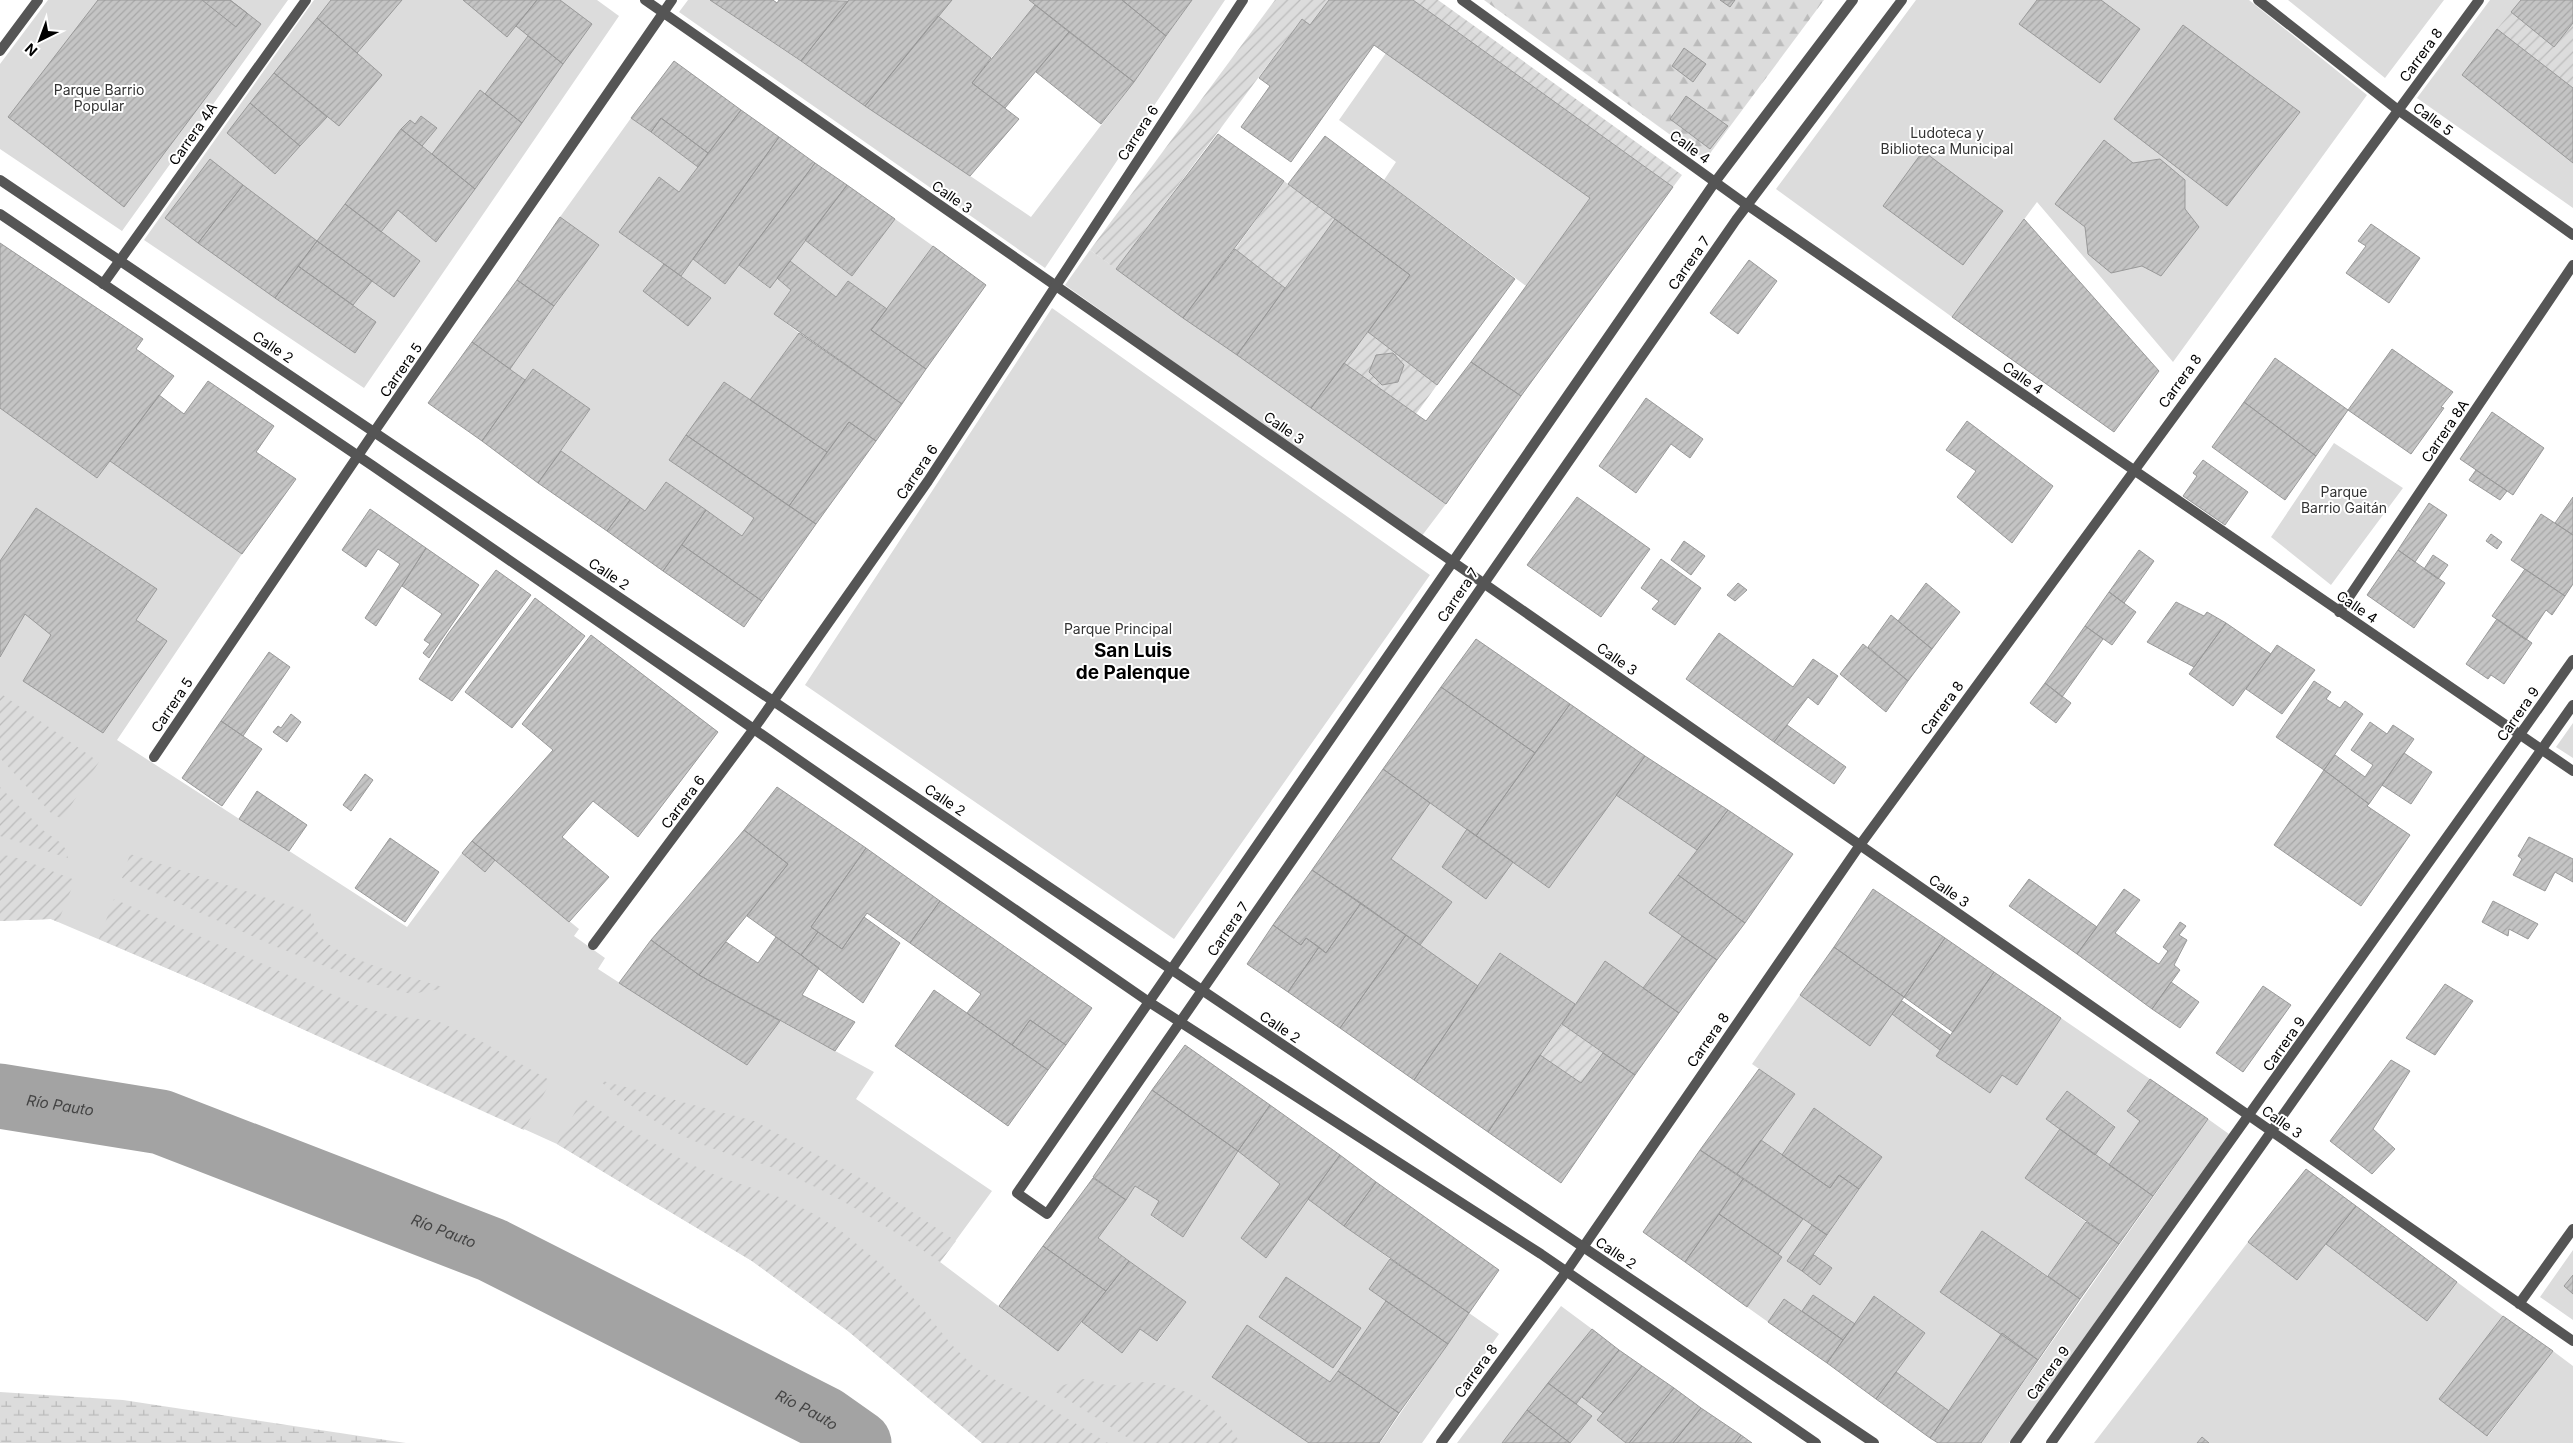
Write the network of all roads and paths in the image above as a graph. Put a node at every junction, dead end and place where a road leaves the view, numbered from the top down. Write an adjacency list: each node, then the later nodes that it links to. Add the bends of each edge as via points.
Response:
1 (38, 0): 12 (street)
2 (306, 0): 19 (street, Carrera 4A)
3 (645, 0): 11 (street, Calle 3)
4 (672, 0): 11 (street, Carrera 5)
5 (1243, 0): 22 (street, Carrera 6)
6 (1462, 0): 15 (street, Calle 4)
7 (1854, 0): 15 (street, Carrera 7)
8 (1902, 0): 16 (street, Carrera 7)
9 (2258, 0): 13 (street, Calle 5)
10 (2478, 0): 13 (street, Carrera 8)
11 (663, 13): 22 (street, Calle 3); 23 (street, Carrera 5)
12 (0, 51)
13 (2398, 110): 18 (street, Calle 5); 25 (street, Carrera 8)
14 (0, 180): 19 (street, Calle 2)
15 (1715, 182): 16 (street, Calle 4); 26 (street, Carrera 7)
16 (1747, 205): 25 (street, Calle 4); 27 (street, Carrera 7)
17 (0, 214): 21 (street)
18 (2573, 235)
19 (120, 261): 21 (street, Carrera 4A); 23 (street, Calle 2)
20 (2573, 265): 28 (street, Carrera 8A)
21 (103, 284): 24 (street)
22 (1056, 286): 26 (street, Calle 3); 30 (street, Carrera 6, via 928,481)
23 (374, 432): 24 (street, Carrera 5); 30 (street, Calle 2)
24 (358, 456): 32 (street); 35 (street, Carrera 5)
25 (2132, 470): 28 (street, Calle 4); 37 (street, Carrera 8)
26 (1453, 562): 27 (street, Calle 3); 39 (street, Carrera 7)
27 (1483, 583): 37 (street, Calle 3); 40 (street, Carrera 7)
28 (2339, 612): 33 (street, Calle 4)
29 (2573, 660): 33 (street, Carrera 9)
30 (774, 701): 32 (street, Carrera 6); 39 (street, Calle 2)
31 (2573, 705): 34 (street)
32 (753, 730): 38 (street, Carrera 6); 41 (street)
33 (2520, 735): 34 (street, Calle 4); 43 (street, Carrera 9)
34 (2542, 749): 36 (street, Calle 4); 44 (street)
35 (154, 757)
36 (2573, 771)
37 (1860, 845): 43 (street, Calle 3); 46 (street, Carrera 8)
38 (593, 945)
39 (1171, 969): 40 (street, Calle 2); 41 (street, Carrera 7)
40 (1202, 990): 42 (street, Carrera 7); 46 (street, Calle 2)
41 (1149, 1002): 42 (street); 42 (street, Carrera 7, via 1017,1193 1047,1214)
42 (1180, 1023): 47 (street)
43 (2249, 1116): 44 (street, Calle 3); 53 (street, Carrera 9)
44 (2271, 1130): 48 (street, Calle 3); 54 (street)
45 (2573, 1229): 48 (street)
46 (1582, 1246): 47 (street, Carrera 8); 52 (street, Calle 2)
47 (1566, 1272): 50 (street, Carrera 8); 51 (street)
48 (2519, 1304): 49 (street, Calle 3)
49 (2573, 1341)
50 (1441, 1443)
51 (1816, 1443)
52 (1874, 1443)
53 (2016, 1443)
54 (2051, 1443)

